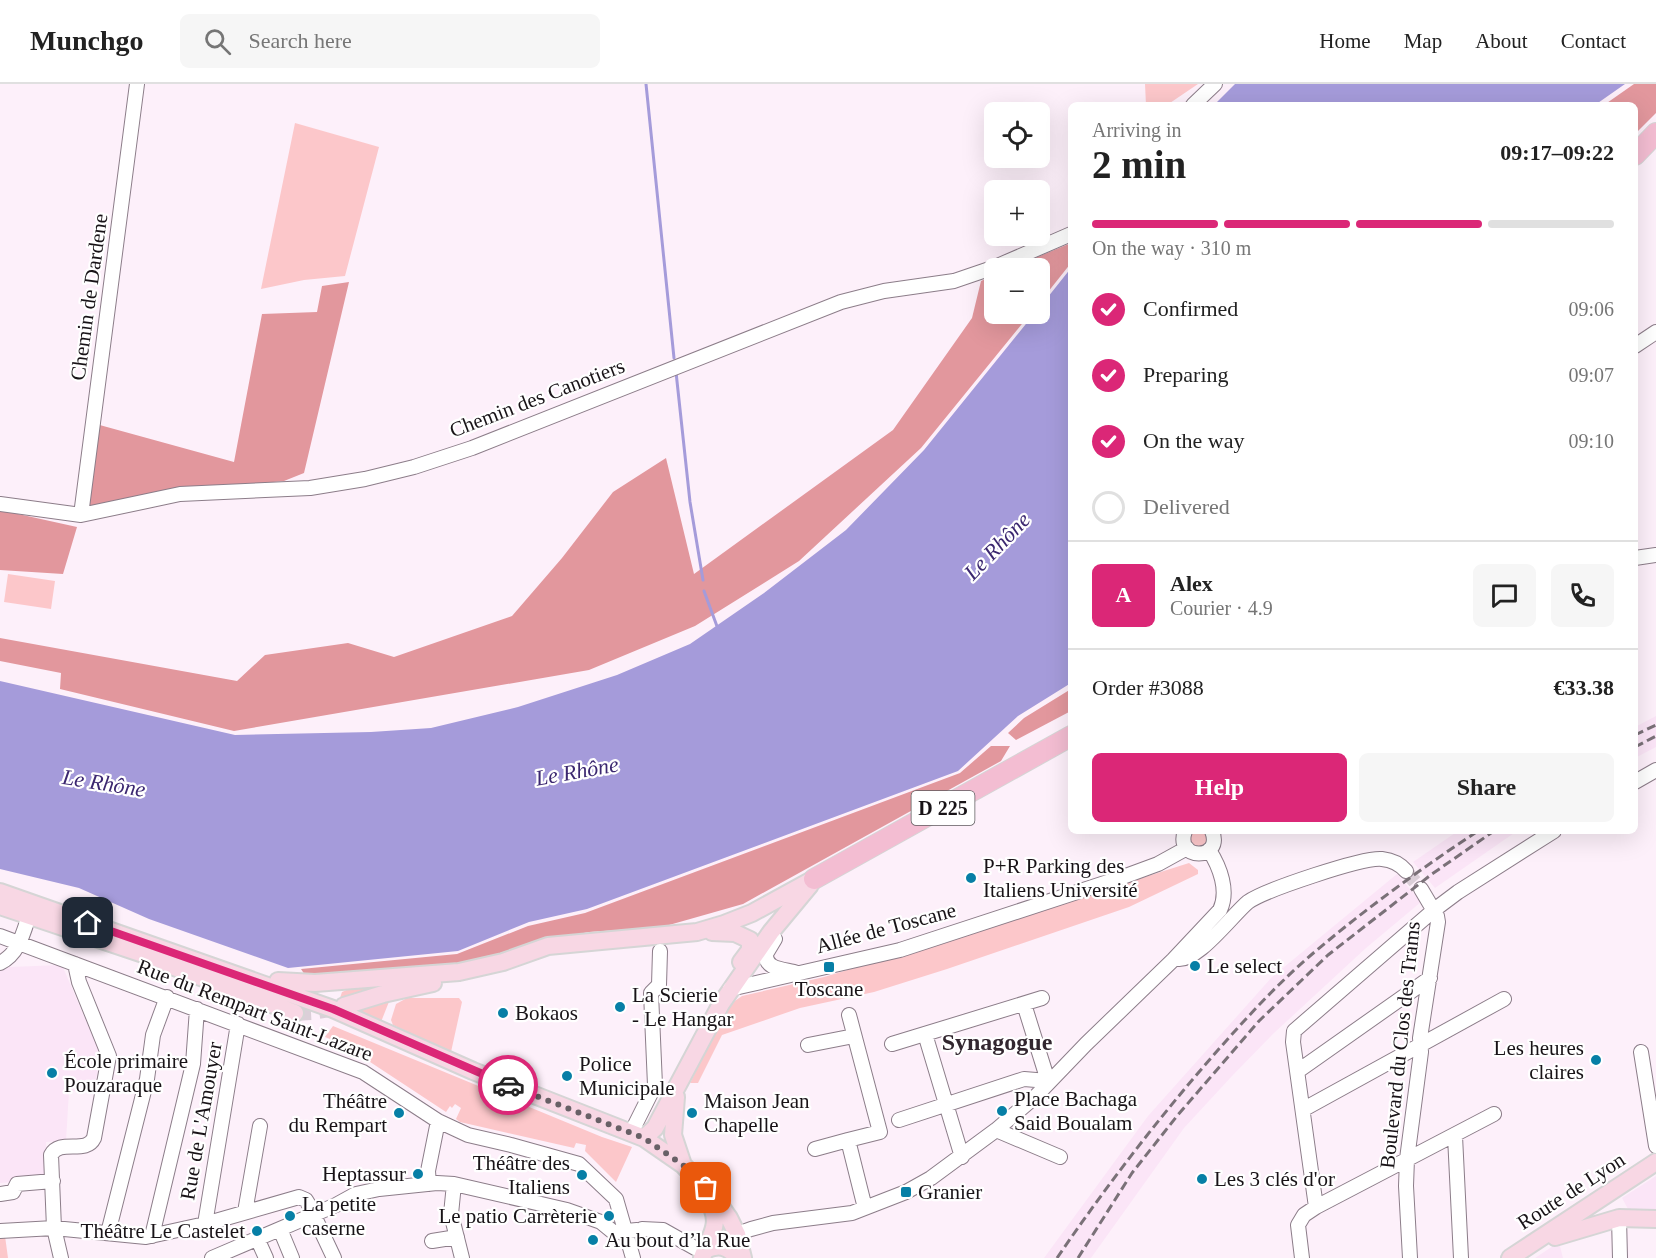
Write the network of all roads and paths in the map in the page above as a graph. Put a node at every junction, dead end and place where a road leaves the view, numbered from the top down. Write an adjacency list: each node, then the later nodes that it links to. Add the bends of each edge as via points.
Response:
1 (137, 84): 10 (street, Chemin de Dardene)
2 (1215, 84): 3 (street)
3 (1196, 102)
4 (1656, 133): 5 (highway)
5 (1638, 152)
6 (1068, 235): 10 (street, Chemin des Canotiers, via 973,276 840,302 472,448 414,467 310,488 180,494)
7 (1656, 332): 8 (street)
8 (1638, 344)
9 (0, 504): 10 (street, Chemin des Canotiers)
10 (81, 515)
11 (1656, 555): 12 (street)
12 (1638, 558)
13 (1068, 738): 22 (highway, D 225)
14 (1656, 770): 15 (street)
15 (1638, 780)
16 (1184, 834): 19 (street)
17 (1213, 834): 20 (street)
18 (1549, 834): 27 (street)
19 (1187, 848): 20 (street, via 1195,854); 40 (street, Allée de Toscane, via 1158,864 1108,882 900,950)
20 (1209, 850): 35 (street, via 1222,879 1222,904)
21 (1406, 871): 35 (street, via 1395,862 1369,859 1270,890 1249,902 1188,958)
22 (814, 879): 28 (main road); 29 (main road, D 225, via 752,913)
23 (1421, 889): 27 (street)
24 (0, 892): 26 (main road)
25 (0, 906): 26 (main road)
26 (31, 910): 31 (street); 37 (main road); 39 (main road)
27 (1434, 910): 42 (street, Boulevard du Clos des Trams, via 1438,922); 60 (street, via 1294,1031)
28 (786, 915): 40 (street, Allée de Toscane, via 766,959 772,967); 43 (main road)
29 (697, 932): 32 (main road, D 225); 43 (main road, via 735,933 750,940 750,950 731,979)
30 (0, 936): 31 (street, Rue du Rempart Saint-Lazare)
31 (19, 943): 34 (street, Rue du Rempart Saint-Lazare); 36 (street)
32 (573, 943): 41 (main road, D 225, via 548,946 481,969); 48 (main road, via 502,969)
33 (660, 951): 70 (street, via 659,985 651,993 655,1085)
34 (51, 955): 36 (street); 38 (street, Rue du Rempart Saint-Lazare)
35 (1175, 958): 61 (street)
36 (5, 961)
37 (163, 961): 50 (main road); 53 (main road, via 291,1002)
38 (75, 964): 44 (street, Rue du Rempart Saint-Lazare); 80 (street, via 109,1056 94,1138 87,1146 53,1150)
39 (225, 970): 41 (main road, via 295,983); 48 (main road)
40 (799, 974): 43 (street, Allée de Toscane)
41 (431, 975): 48 (main road, via 348,987 337,994)
42 (1430, 978): 58 (street, Boulevard du Clos des Trams); 60 (street)
43 (730, 989): 62 (main road)
44 (166, 998): 49 (street, Rue du Rempart Saint-Lazare); 96 (street, via 153,1035 147,1079)
45 (1042, 998): 47 (street)
46 (1504, 999): 58 (street)
47 (1024, 1004): 54 (street); 61 (street)
48 (338, 1007): 53 (main road, via 337,1017); 70 (main road, via 473,1071)
49 (197, 1009): 52 (street, Rue du Rempart Saint-Lazare); 98 (street, via 193,1064)
50 (295, 1012)
51 (849, 1015): 55 (street)
52 (238, 1024): 67 (street, Rue du Rempart Saint-Lazare, via 363,1072); 91 (street, Rue de L'Amouyer)
53 (356, 1029): 103 (main road, via 652,1152 709,1201 716,1218)
54 (925, 1034): 56 (street); 63 (street)
55 (854, 1036): 57 (street); 72 (street, via 880,1132)
56 (892, 1044)
57 (808, 1045)
58 (1420, 1045): 64 (street); 77 (street, Boulevard du Clos des Trams)
59 (1641, 1052): 73 (street)
60 (1298, 1071): 64 (street)
61 (1048, 1082): 63 (street, via 1024,1079); 69 (street)
62 (679, 1085): 70 (main road, via 655,1128); 79 (main road, via 672,1126)
63 (946, 1104): 66 (street); 75 (street)
64 (1304, 1109): 85 (street)
65 (1494, 1114): 71 (street)
66 (899, 1120)
67 (438, 1121): 81 (street); 94 (street, Rue du Rempart Saint-Lazare, via 468,1135 579,1164 616,1199)
68 (260, 1126): 87 (street)
69 (996, 1130): 75 (street); 76 (street)
70 (638, 1135): 79 (main road)
71 (1455, 1136): 77 (street); 115 (street)
72 (848, 1140): 74 (street); 86 (street)
73 (1656, 1146)
74 (815, 1149)
75 (962, 1157): 86 (street, via 906,1192)
76 (1060, 1157)
77 (1407, 1159): 85 (street); 114 (street, Boulevard du Clos des Trams)
78 (1656, 1162): 84 (main road, Route de Lyon)
79 (683, 1165): 97 (main road, via 715,1198)
80 (53, 1181): 83 (street, via 17,1184 13,1192); 92 (street)
81 (429, 1184): 82 (street); 88 (street, via 362,1192)
82 (454, 1184): 94 (street, via 567,1210 601,1222 612,1231); 99 (street, via 451,1214)
83 (0, 1194)
84 (1601, 1198): 89 (main road); 102 (main road, Route de Lyon)
85 (1316, 1207): 113 (street, via 1298,1225)
86 (865, 1208): 97 (street, via 773,1223)
87 (245, 1212): 88 (street, via 295,1197 306,1200); 91 (street)
88 (314, 1214): 93 (street); 108 (street)
89 (1619, 1218): 90 (main road); 102 (main road); 117 (street)
90 (1656, 1218)
91 (205, 1224): 98 (street)
92 (54, 1228): 95 (street); 96 (street); 104 (street)
93 (280, 1229): 100 (street); 107 (street)
94 (634, 1230): 103 (street, via 663,1230); 110 (street, Rue du Rempart Saint-Lazare)
95 (0, 1231)
96 (108, 1233): 98 (street)
97 (737, 1234): 103 (street); 112 (main road)
98 (152, 1236)
99 (456, 1237): 101 (street); 109 (street)
100 (257, 1238): 105 (street); 106 (street)
101 (432, 1241)
102 (1527, 1247): 116 (main road, Route de Lyon)
103 (708, 1251): 111 (main road, via 728,1248)
104 (62, 1258)
105 (212, 1258)
106 (266, 1258)
107 (292, 1258)
108 (334, 1258)
109 (462, 1258)
110 (633, 1258)
111 (737, 1258)
112 (743, 1258)
113 (1302, 1258)
114 (1410, 1258)
115 (1461, 1258)
116 (1510, 1258)
117 (1620, 1258)

